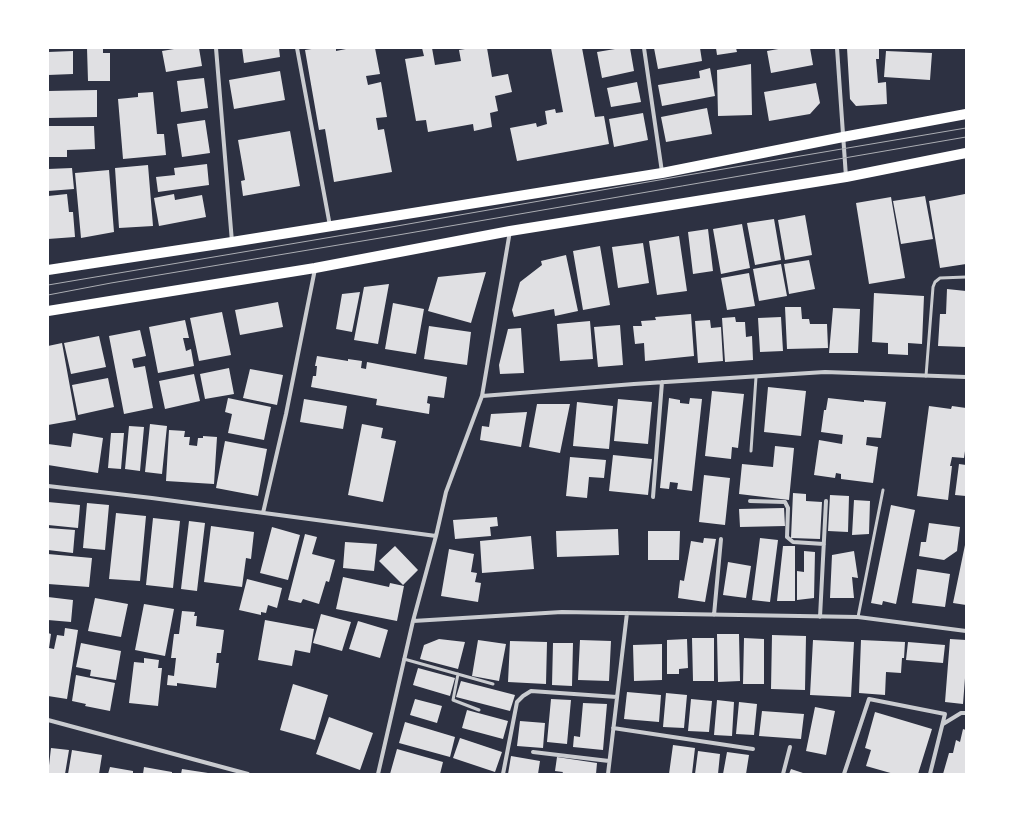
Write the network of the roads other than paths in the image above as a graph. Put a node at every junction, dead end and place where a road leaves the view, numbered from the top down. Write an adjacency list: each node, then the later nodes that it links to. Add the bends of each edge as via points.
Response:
1 (216, 48): 12 (street)
2 (298, 48): 10 (street)
3 (644, 48): 8 (street)
4 (837, 48): 6 (street)
5 (966, 114): 6 (main road)
6 (843, 137): 8 (main road); 9 (street)
7 (966, 153): 9 (main road)
8 (662, 173): 10 (main road)
9 (846, 177): 11 (main road)
10 (330, 226): 12 (main road)
11 (510, 231): 13 (main road); 21 (street)
12 (232, 242): 14 (main road)
13 (315, 268): 16 (main road); 28 (street)
14 (48, 270)
15 (966, 277): 18 (lane, via 940,278 935,282)
16 (48, 311)
17 (756, 376): 18 (street, via 825,372); 20 (street); 22 (lane)
18 (926, 376): 19 (street)
19 (966, 377)
20 (662, 382): 21 (street); 25 (street)
21 (482, 396): 29 (street, via 446,492)
22 (751, 451)
23 (48, 486): 28 (street)
24 (883, 490): 35 (lane)
25 (653, 497)
26 (750, 501): 31 (street, via 785,502 788,508 787,537 793,542)
27 (826, 501): 31 (street)
28 (263, 513): 29 (street)
29 (436, 536): 36 (street)
30 (721, 539): 33 (street)
31 (824, 544): 34 (street)
32 (627, 613): 33 (street); 36 (street, via 562,612); 41 (street)
33 (714, 615): 34 (street)
34 (820, 617): 35 (street)
35 (858, 617): 37 (street)
36 (412, 621): 38 (street)
37 (966, 631)
38 (404, 659): 39 (lane); 52 (street)
39 (458, 674): 40 (lane); 42 (lane, via 453,700)
40 (493, 684)
41 (617, 696): 46 (street); 53 (street, via 531,691 523,696 517,702)
42 (479, 710)
43 (966, 713): 45 (street, via 961,713)
44 (48, 720): 51 (street)
45 (943, 724): 56 (street, via 946,714 869,699); 57 (street)
46 (613, 728): 48 (street); 50 (street)
47 (790, 747): 55 (street)
48 (753, 749)
49 (533, 752): 50 (street)
50 (609, 761): 54 (street)
51 (248, 774)
52 (378, 774)
53 (503, 774)
54 (608, 774)
55 (783, 774)
56 (844, 774)
57 (930, 774)

